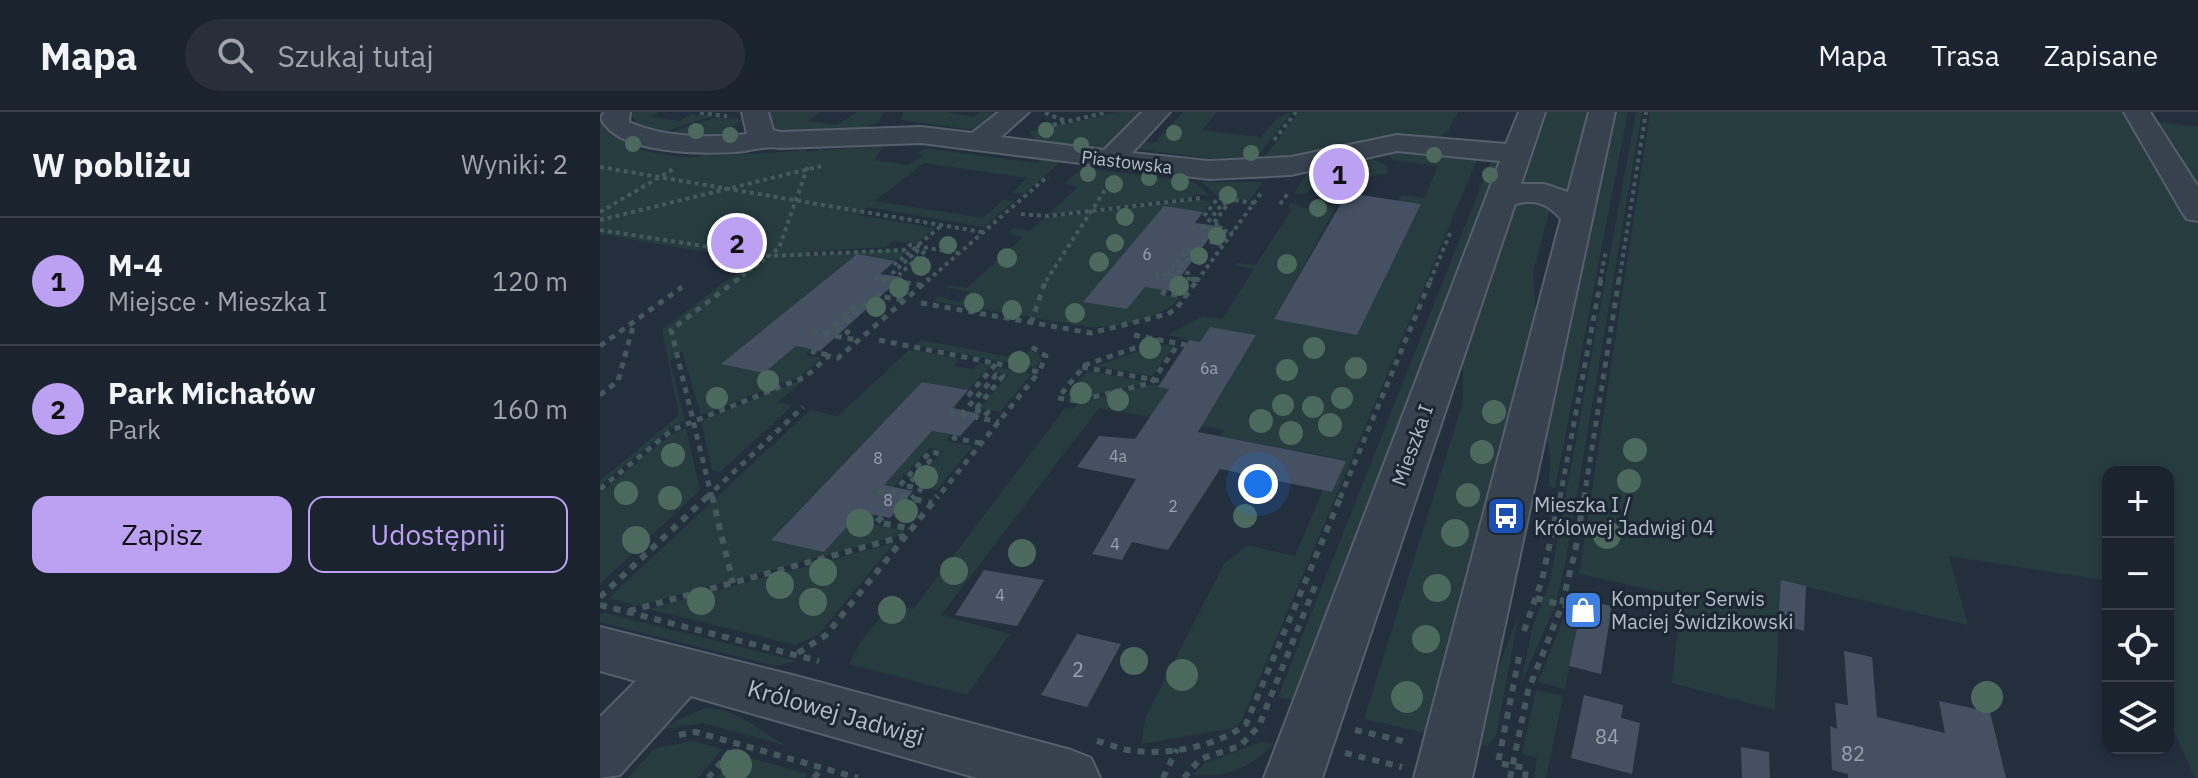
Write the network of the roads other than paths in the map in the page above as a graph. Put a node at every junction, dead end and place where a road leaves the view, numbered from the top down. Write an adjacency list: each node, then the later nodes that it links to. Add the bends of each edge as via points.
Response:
1 (617, 112): 9 (street, Piastowska, via 615,122 631,133 713,145)
2 (755, 112): 9 (street, via 759,132)
3 (1016, 112): 10 (street)
4 (1157, 112): 12 (street)
5 (1532, 112): 11 (street, Mieszka I)
6 (1602, 112): 15 (street)
7 (2137, 112): 14 (street)
8 (892, 123): 9 (street, Piastowska, via 800,141); 10 (street, Piastowska, via 921,135)
9 (770, 138)
10 (978, 142): 12 (street, Piastowska, via 1072,155)
11 (1517, 154): 12 (street, Piastowska, via 1460,135 1387,144 1302,164); 13 (street, Mieszka I)
12 (1111, 170)
13 (1501, 198): 15 (street, via 1547,194 1565,203); 21 (street, Mieszka I)
14 (2198, 212)
15 (1592, 231): 19 (street)
16 (614, 630): 17 (street, Królowej Jadwigi)
17 (681, 670): 18 (street); 20 (street, Królowej Jadwigi)
18 (600, 756)
19 (1446, 765)
20 (1071, 778)
21 (1293, 778)

